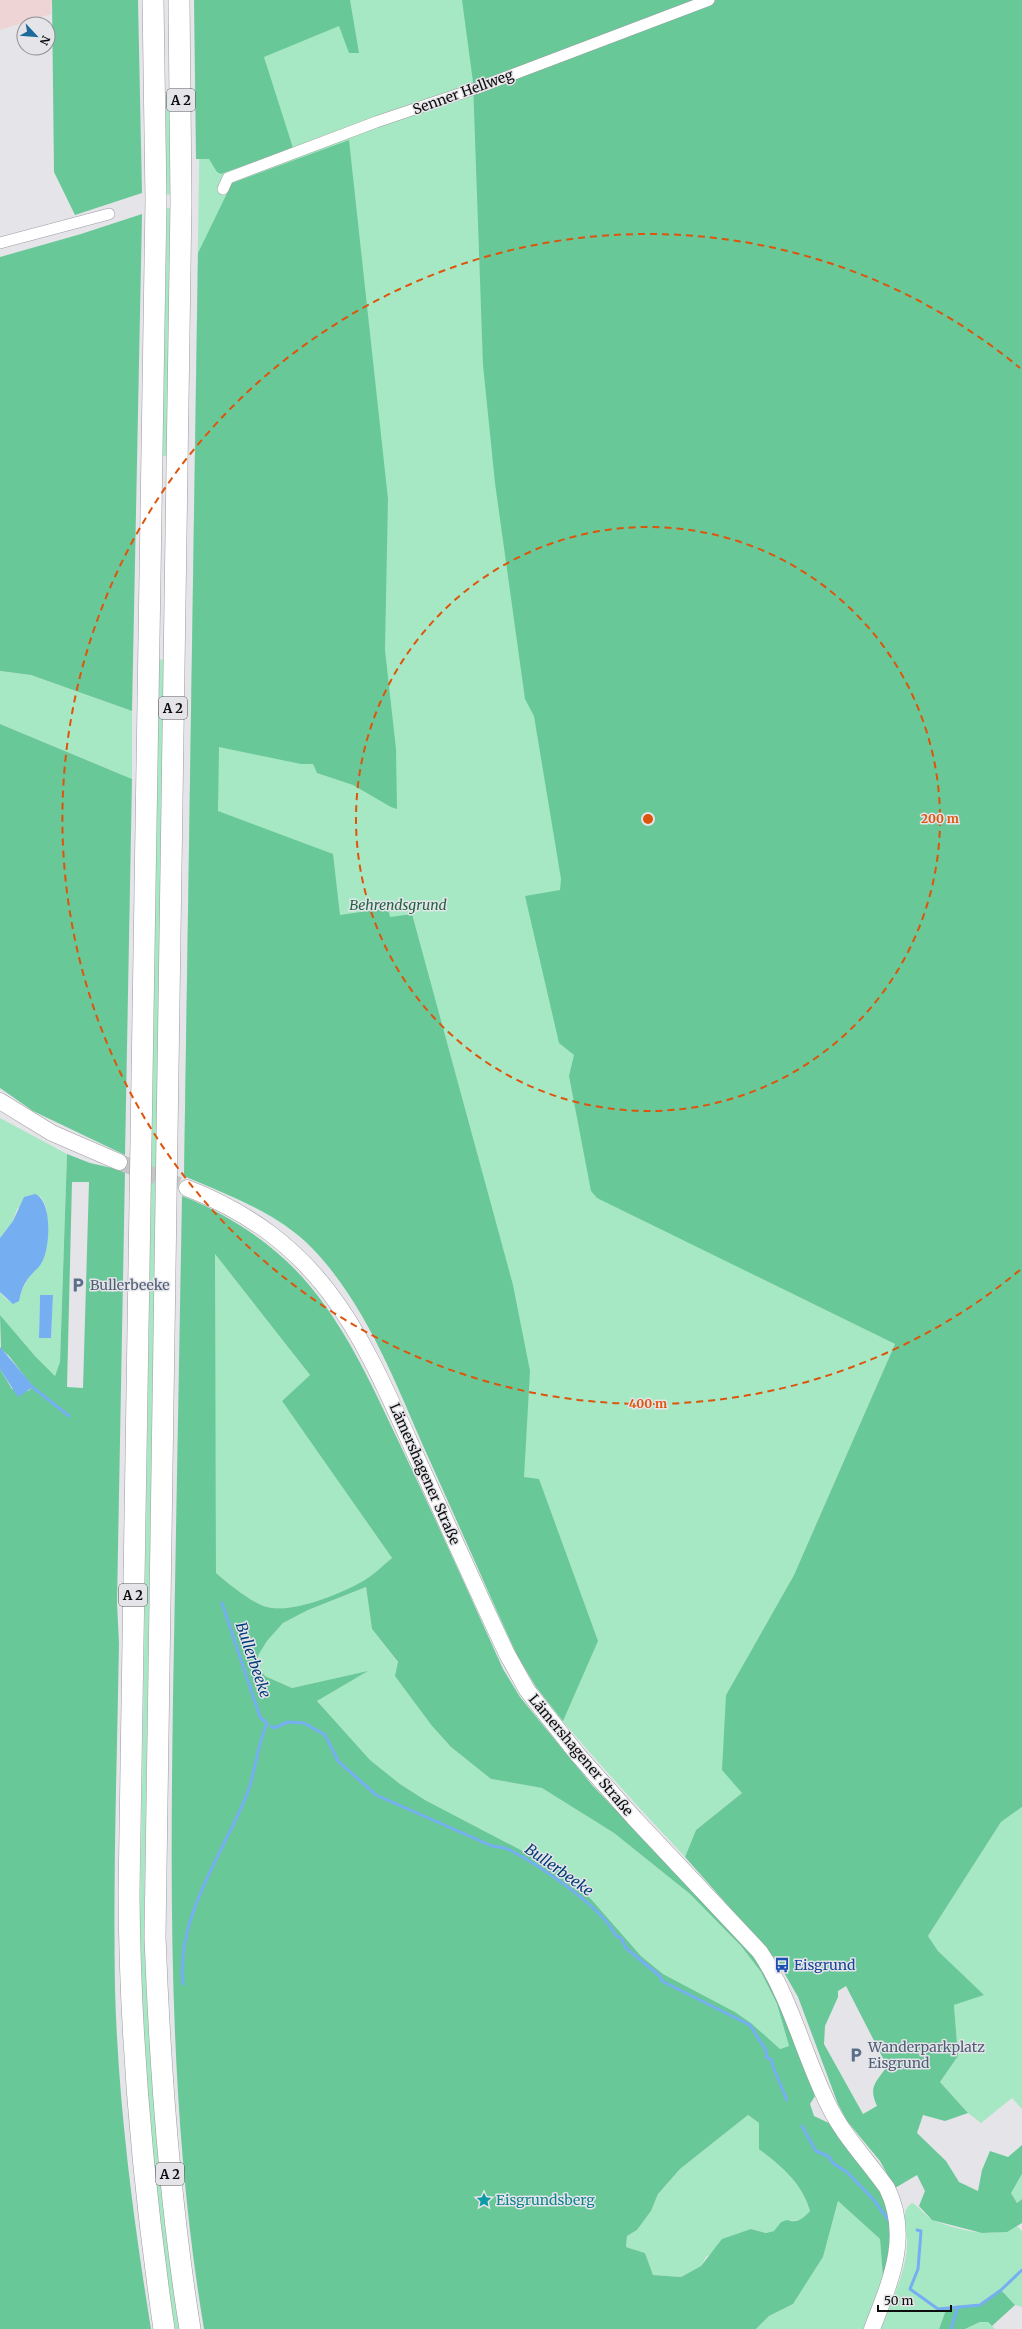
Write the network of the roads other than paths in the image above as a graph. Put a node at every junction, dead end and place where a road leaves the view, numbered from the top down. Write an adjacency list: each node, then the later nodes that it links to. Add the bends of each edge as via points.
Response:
1 (154, 0): 10 (highway, A 2, via 156,200 130,1826 132,2020 142,2154)
2 (179, 0): 11 (highway, A 2, via 181,201 155,1821 156,1989 167,2149)
3 (709, 0): 4 (street, Senner Hellweg, via 443,100 266,162 228,178)
4 (223, 189)
5 (109, 214): 6 (street)
6 (0, 243)
7 (0, 1101): 8 (main road, via 52,1133)
8 (120, 1162)
9 (187, 1188): 12 (main road, Lämershagener Straße, via 230,1208 274,1236 303,1262 336,1299 389,1394 506,1654 527,1690 587,1766 760,1952 770,1966 790,2007 828,2106 887,2188 894,2202 899,2233 897,2262)
10 (164, 2329)
11 (190, 2329)
12 (872, 2329)

